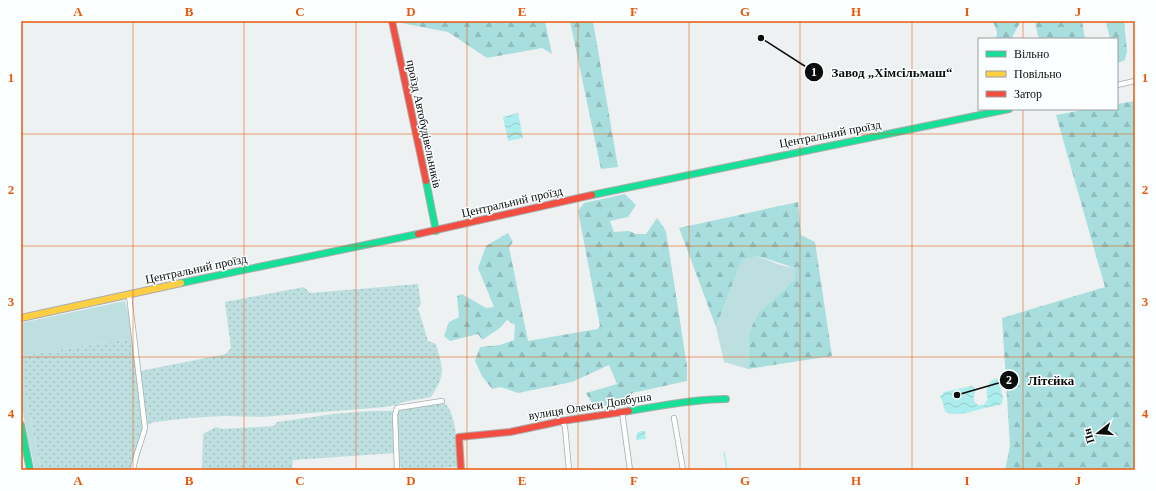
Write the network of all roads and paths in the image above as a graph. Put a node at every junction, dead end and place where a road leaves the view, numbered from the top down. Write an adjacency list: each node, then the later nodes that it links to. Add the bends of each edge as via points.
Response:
1 (392, 21): 5 (street, проїзд Автобудівельників)
2 (1135, 82): 3 (street)
3 (1118, 86)
4 (1004, 110): 5 (street, Центральний проїзд, via 629,186)
5 (436, 231): 6 (street, Центральний проїзд)
6 (129, 295): 7 (street, Центральний проїзд); 15 (street, via 145,428)
7 (21, 318)
8 (726, 399): 10 (street, вулиця Олекси Довбуша)
9 (442, 401): 16 (street, via 397,408)
10 (622, 412): 12 (street, вулиця Олекси Довбуша); 19 (street)
11 (674, 418): 20 (street)
12 (562, 421): 17 (street, вулиця Олекси Довбуша, via 510,432 459,437); 18 (street, via 565,427)
13 (21, 425): 14 (street)
14 (30, 470)
15 (133, 470)
16 (397, 470)
17 (461, 470)
18 (569, 470)
19 (630, 470)
20 (683, 470)

